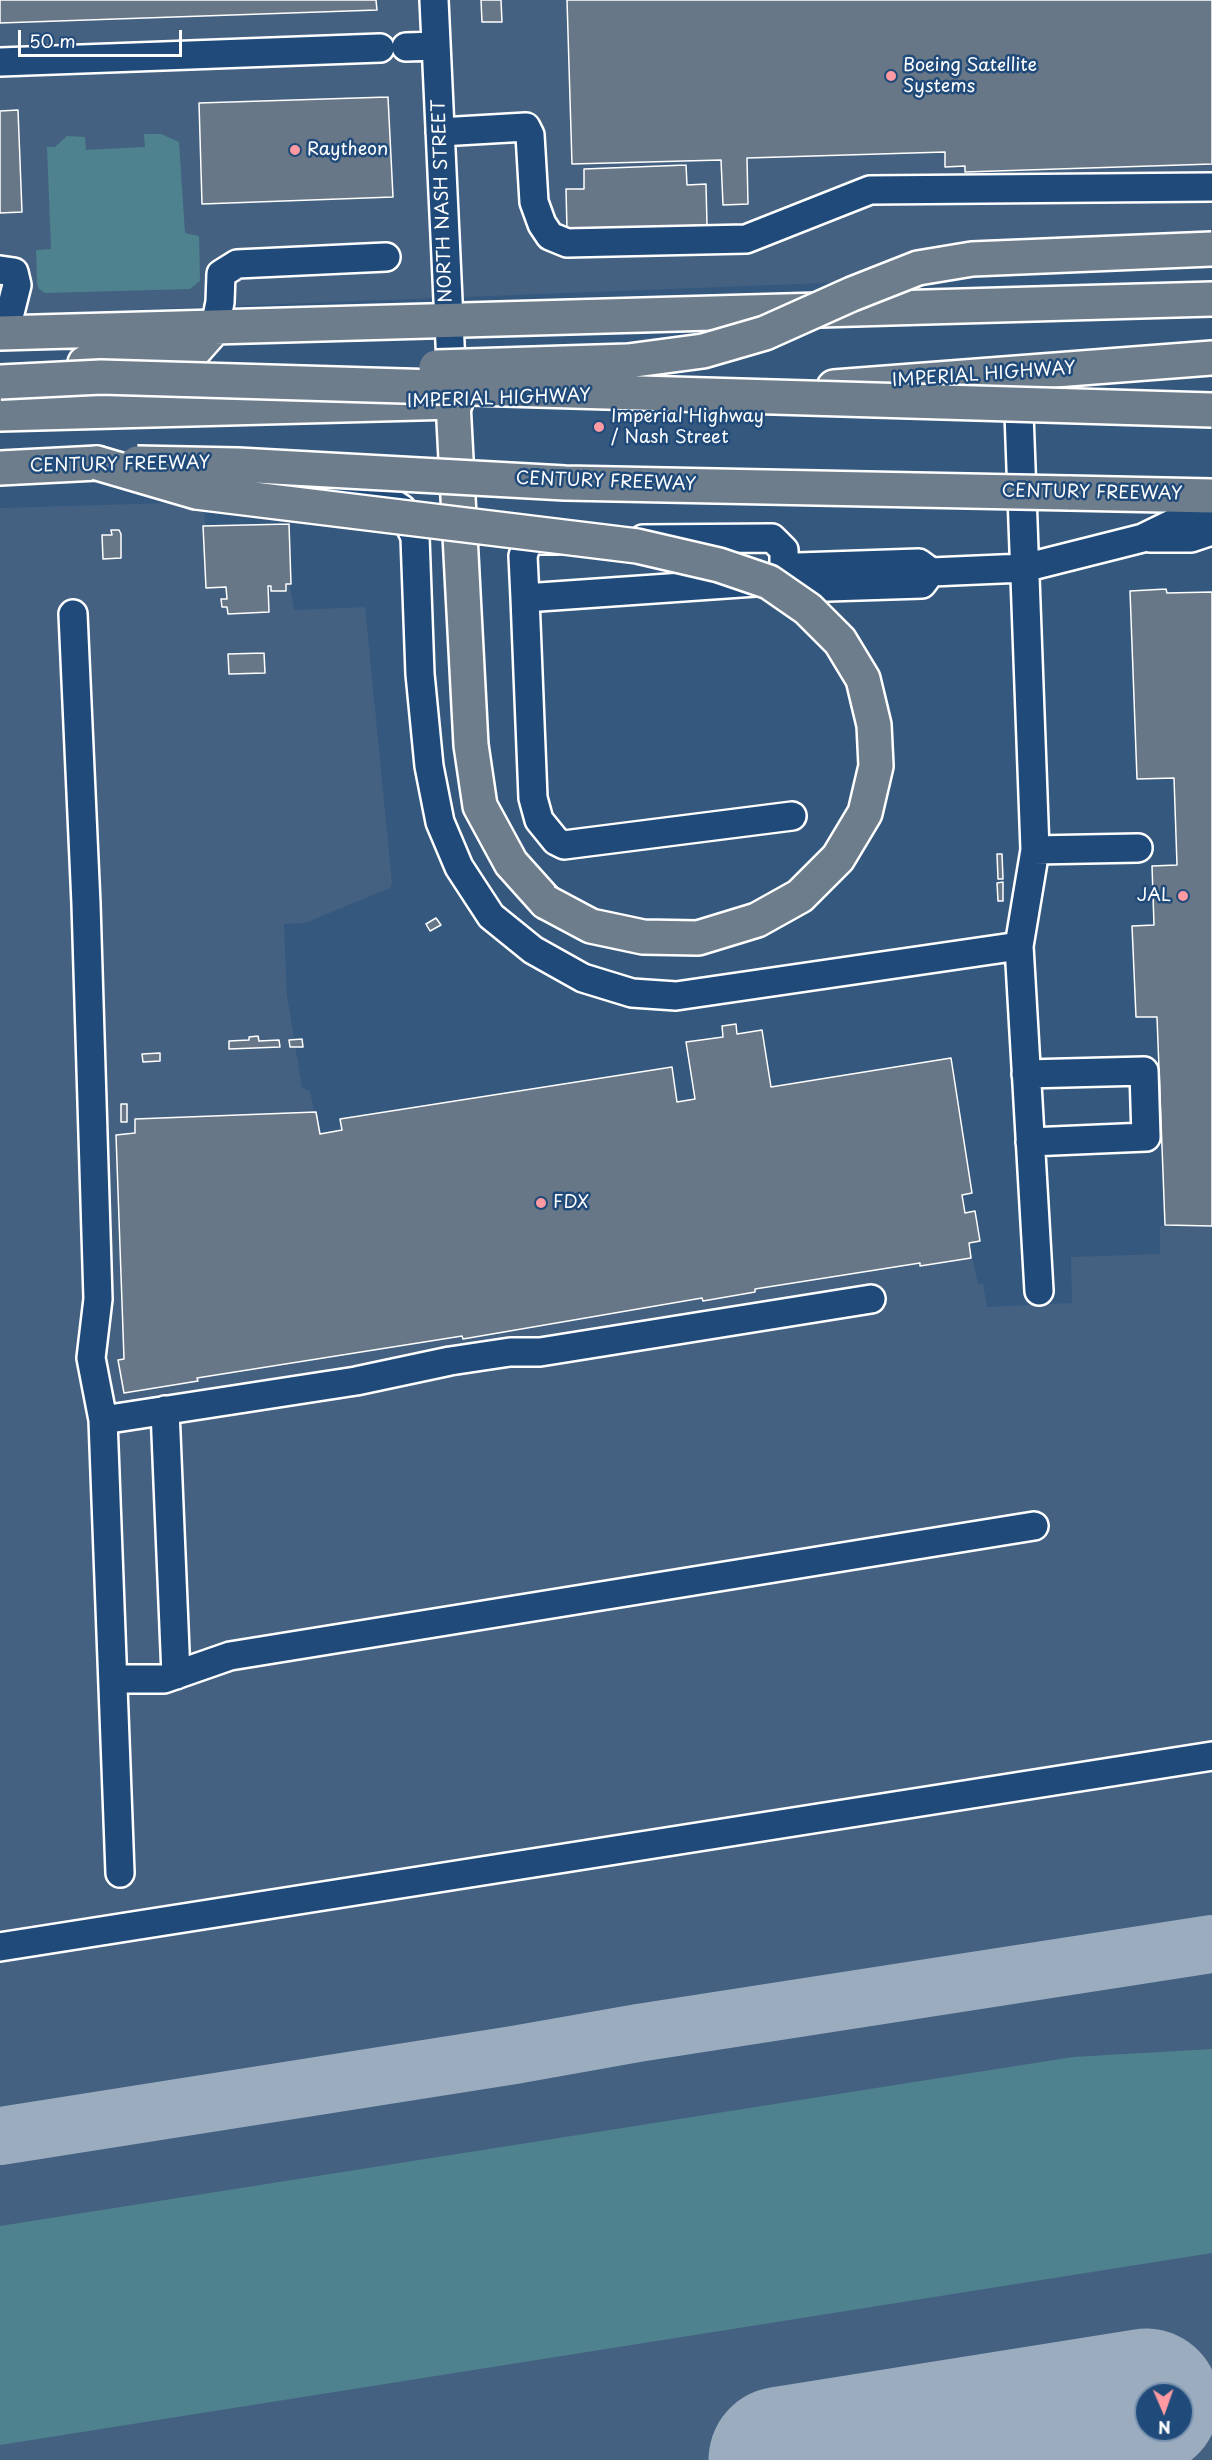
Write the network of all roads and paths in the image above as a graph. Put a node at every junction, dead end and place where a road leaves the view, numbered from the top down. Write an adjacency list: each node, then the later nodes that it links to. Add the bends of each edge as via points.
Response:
1 (434, 0): 2 (street, NORTH NASH STREET)
2 (436, 46): 3 (street); 4 (street, NORTH NASH STREET)
3 (0, 62)
4 (440, 132): 5 (street, via 526,127 530,135 534,202 550,236 567,243 746,238 870,190); 10 (street, NORTH NASH STREET)
5 (1212, 187)
6 (1212, 249): 16 (main road, bridge, via 972,258 918,268 765,333 703,351 628,361)
7 (386, 257): 11 (street, via 237,264 221,274)
8 (0, 270): 12 (street, via 14,272 17,285)
9 (1212, 299): 10 (main road)
10 (448, 322): 11 (main road); 18 (street, NORTH NASH STREET)
11 (215, 327): 12 (main road); 14 (main road, via 192,353 158,360)
12 (3, 333)
13 (1212, 358): 15 (main road, IMPERIAL HIGHWAY)
14 (0, 366)
15 (1017, 373): 18 (main road, IMPERIAL HIGHWAY, via 845,386); 28 (street)
16 (101, 377): 17 (main road, bridge); 19 (main road, bridge)
17 (0, 382)
18 (453, 402): 20 (main road, IMPERIAL HIGHWAY); 21 (main road, bridge, via 471,746 480,806 511,863 546,902 591,926 644,937 698,938 757,920 800,896 838,858 865,813 876,766 874,725 863,679 840,641 808,609 769,582 719,565 627,545 196,492)
19 (1212, 410)
20 (0, 414)
21 (97, 463): 22 (main road, CENTURY FREEWAY); 24 (main road, CENTURY FREEWAY, bridge, via 238,465 565,483)
22 (0, 468)
23 (0, 482): 35 (street, via 116,478 325,487 382,496 402,509 415,537 420,674 429,766 440,822 459,867 491,916 533,950 583,978 632,993 676,996)
24 (1212, 496)
25 (1212, 510): 27 (street)
26 (1212, 531): 27 (street, via 1191,538)
27 (1143, 538): 28 (street)
28 (1024, 568): 29 (street, via 931,572 919,563 798,567); 34 (street)
29 (784, 580): 30 (street); 30 (street, via 784,550 772,538 528,540 523,556)
30 (525, 598): 32 (street, via 533,798 539,820 555,841 564,845)
31 (73, 614): 41 (street, via 98,1299 91,1358)
32 (792, 816)
33 (1138, 848): 34 (street)
34 (1035, 850): 35 (street)
35 (1019, 946): 36 (street)
36 (1026, 1074): 37 (street); 37 (street, via 1144,1071 1146,1137)
37 (1030, 1142): 38 (street)
38 (1039, 1291)
39 (871, 1299): 40 (street, via 540,1352 450,1361 384,1376)
40 (165, 1410): 41 (street); 43 (street)
41 (104, 1419): 44 (street)
42 (1034, 1526): 43 (street, via 241,1654)
43 (176, 1676): 44 (street, via 164,1680)
44 (113, 1679): 46 (street)
45 (1212, 1756): 47 (street)
46 (120, 1873)
47 (0, 1947)

